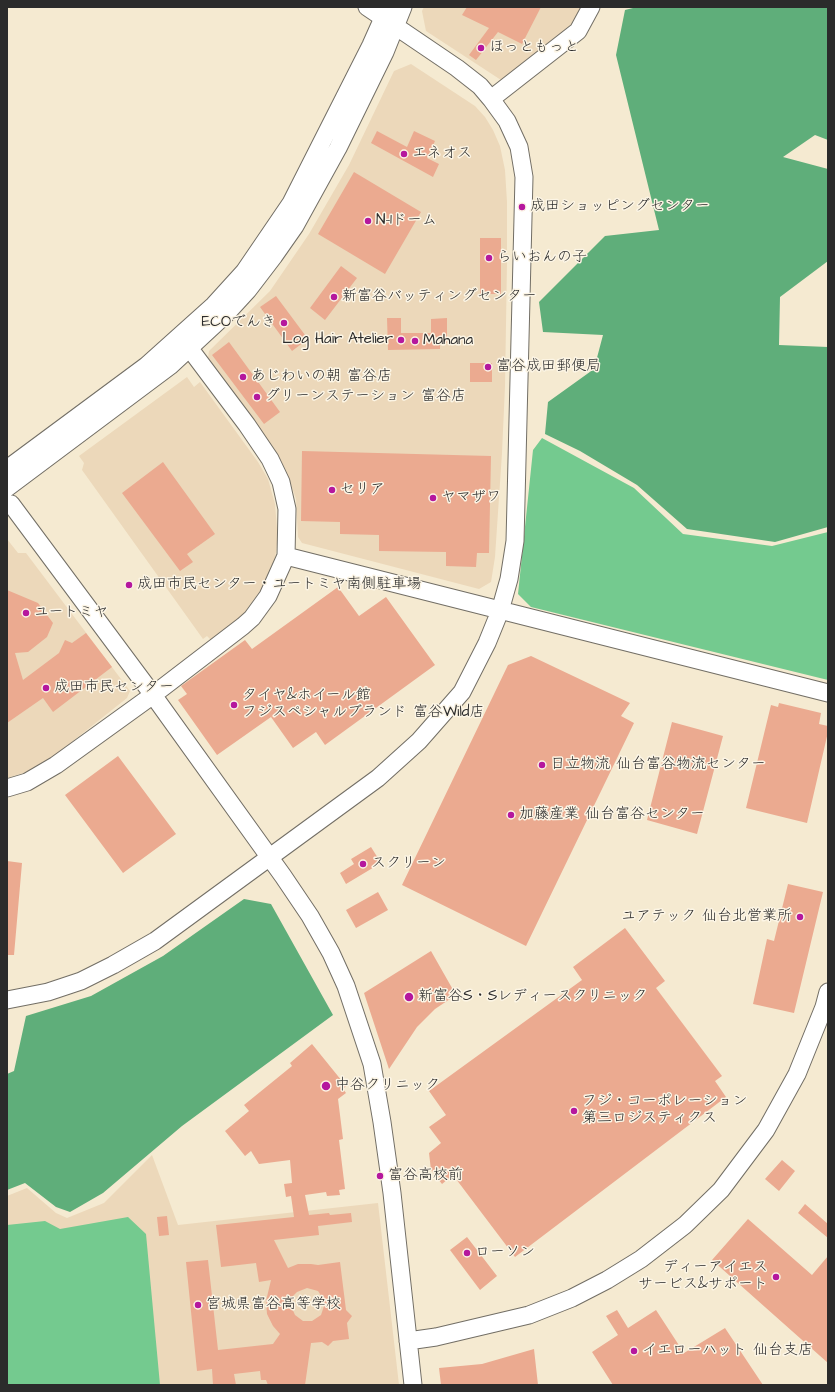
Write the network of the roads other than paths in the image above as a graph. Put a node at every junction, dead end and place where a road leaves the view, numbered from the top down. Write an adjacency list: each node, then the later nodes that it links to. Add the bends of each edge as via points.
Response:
1 (367, 7): 4 (street)
2 (403, 7): 4 (street)
3 (591, 7): 5 (street, via 578,31)
4 (388, 18): 5 (street, via 458,68); 6 (street, via 385,52 338,148 295,226 248,290); 7 (street, via 371,45 291,203 244,272 214,305 146,366)
5 (492, 99): 11 (street, via 507,121 519,147 524,177 515,541 509,579)
6 (190, 349): 8 (street); 10 (street, via 247,425 278,476 287,509)
7 (7, 469)
8 (7, 488)
9 (11, 504): 13 (street)
10 (286, 556): 11 (street); 13 (street, via 268,596 252,618)
11 (500, 611): 12 (street); 15 (street, via 462,692 419,742 378,778)
12 (828, 693)
13 (153, 695): 14 (street, via 50,769 27,782); 15 (street)
14 (7, 788)
15 (270, 857): 17 (street, via 155,941 113,965 48,992); 18 (street, via 310,916 331,953 347,988 372,1064 392,1193)
16 (828, 992): 18 (street, via 797,1074 766,1130 721,1190 685,1225 641,1259 572,1298 529,1315)
17 (7, 1000)
18 (408, 1341): 19 (street)
19 (413, 1385)

